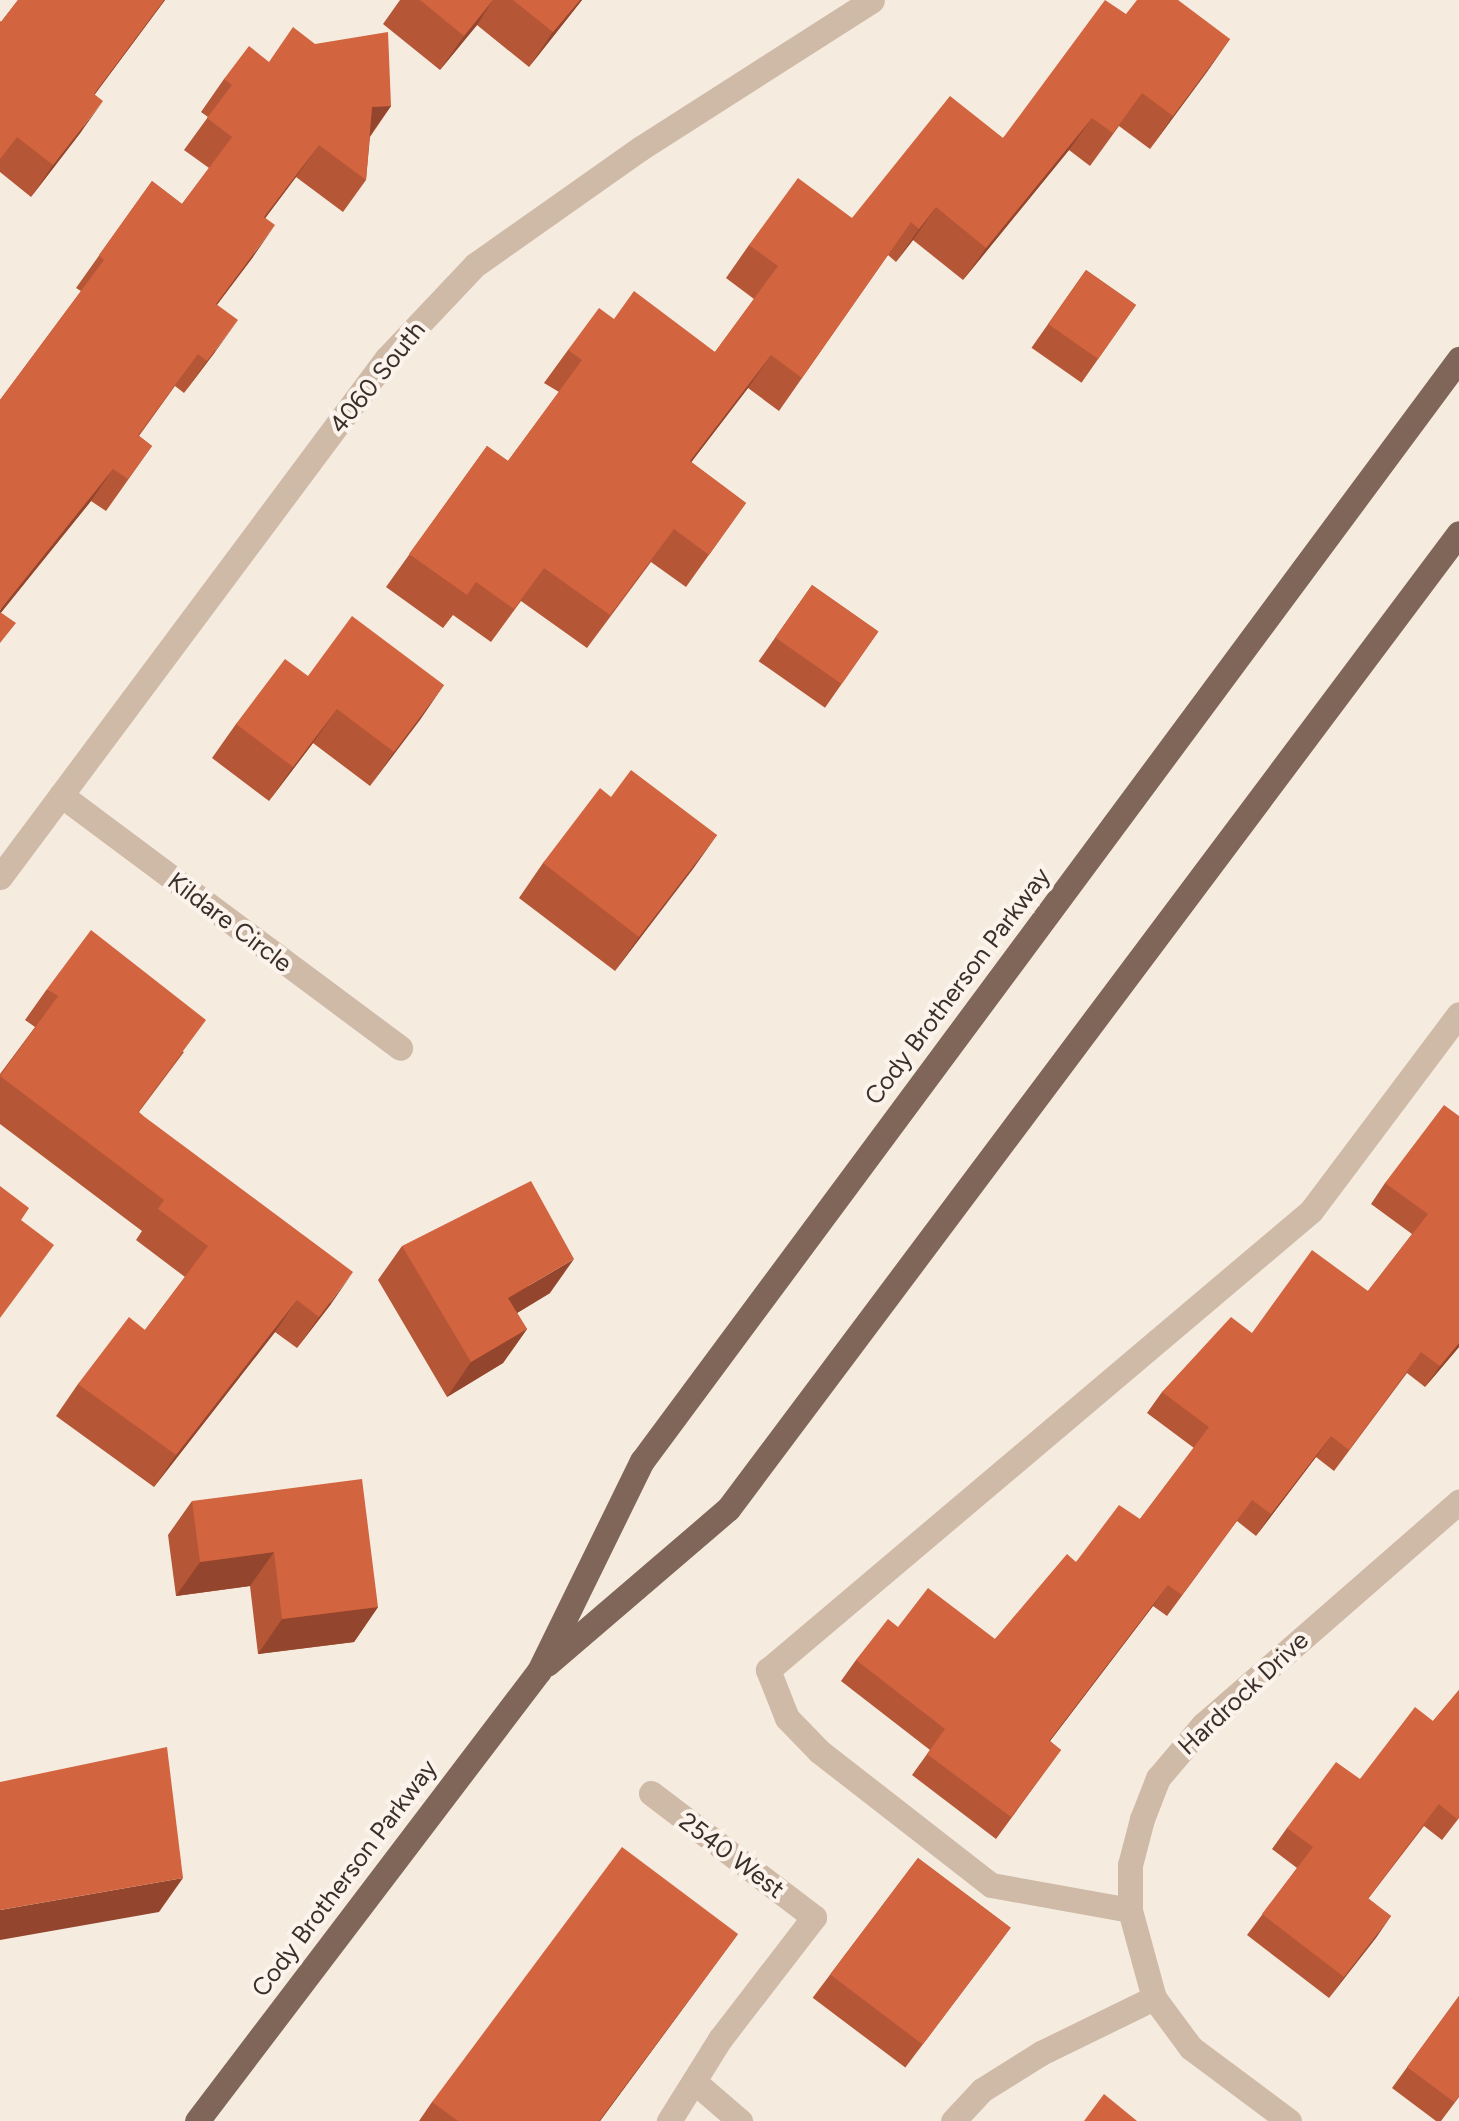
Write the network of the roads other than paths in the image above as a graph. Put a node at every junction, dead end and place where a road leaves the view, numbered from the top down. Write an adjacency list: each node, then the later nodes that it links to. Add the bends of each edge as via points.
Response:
1 (872, 0): 4 (street, 4060 South, via 640,148 475,265 387,358)
2 (1459, 359): 10 (main road, Cody Brotherson Parkway, via 642,1461)
3 (1459, 533): 10 (main road, Cody Brotherson Parkway, via 728,1509)
4 (61, 795): 5 (street, 4060 South); 8 (street, Kildare Circle)
5 (0, 877)
6 (1459, 1014): 7 (street)
7 (1450, 1046): 12 (street, via 1311,1211 768,1670 787,1718 819,1751 992,1885)
8 (400, 1048)
9 (1459, 1502): 12 (street, Hardrock Drive, via 1180,1748 1142,1818 1130,1865)
10 (540, 1671): 15 (main road, Cody Brotherson Parkway)
11 (651, 1793): 14 (street, 2540 West, via 814,1917 720,2039)
12 (1130, 1910): 13 (street, Hardrock Drive)
13 (1154, 1998): 18 (street, via 1041,2053 982,2090); 19 (street, Hardrock Drive, via 1192,2048)
14 (697, 2084): 16 (street); 17 (street)
15 (197, 2121)
16 (669, 2121)
17 (740, 2121)
18 (952, 2121)
19 (1289, 2121)

